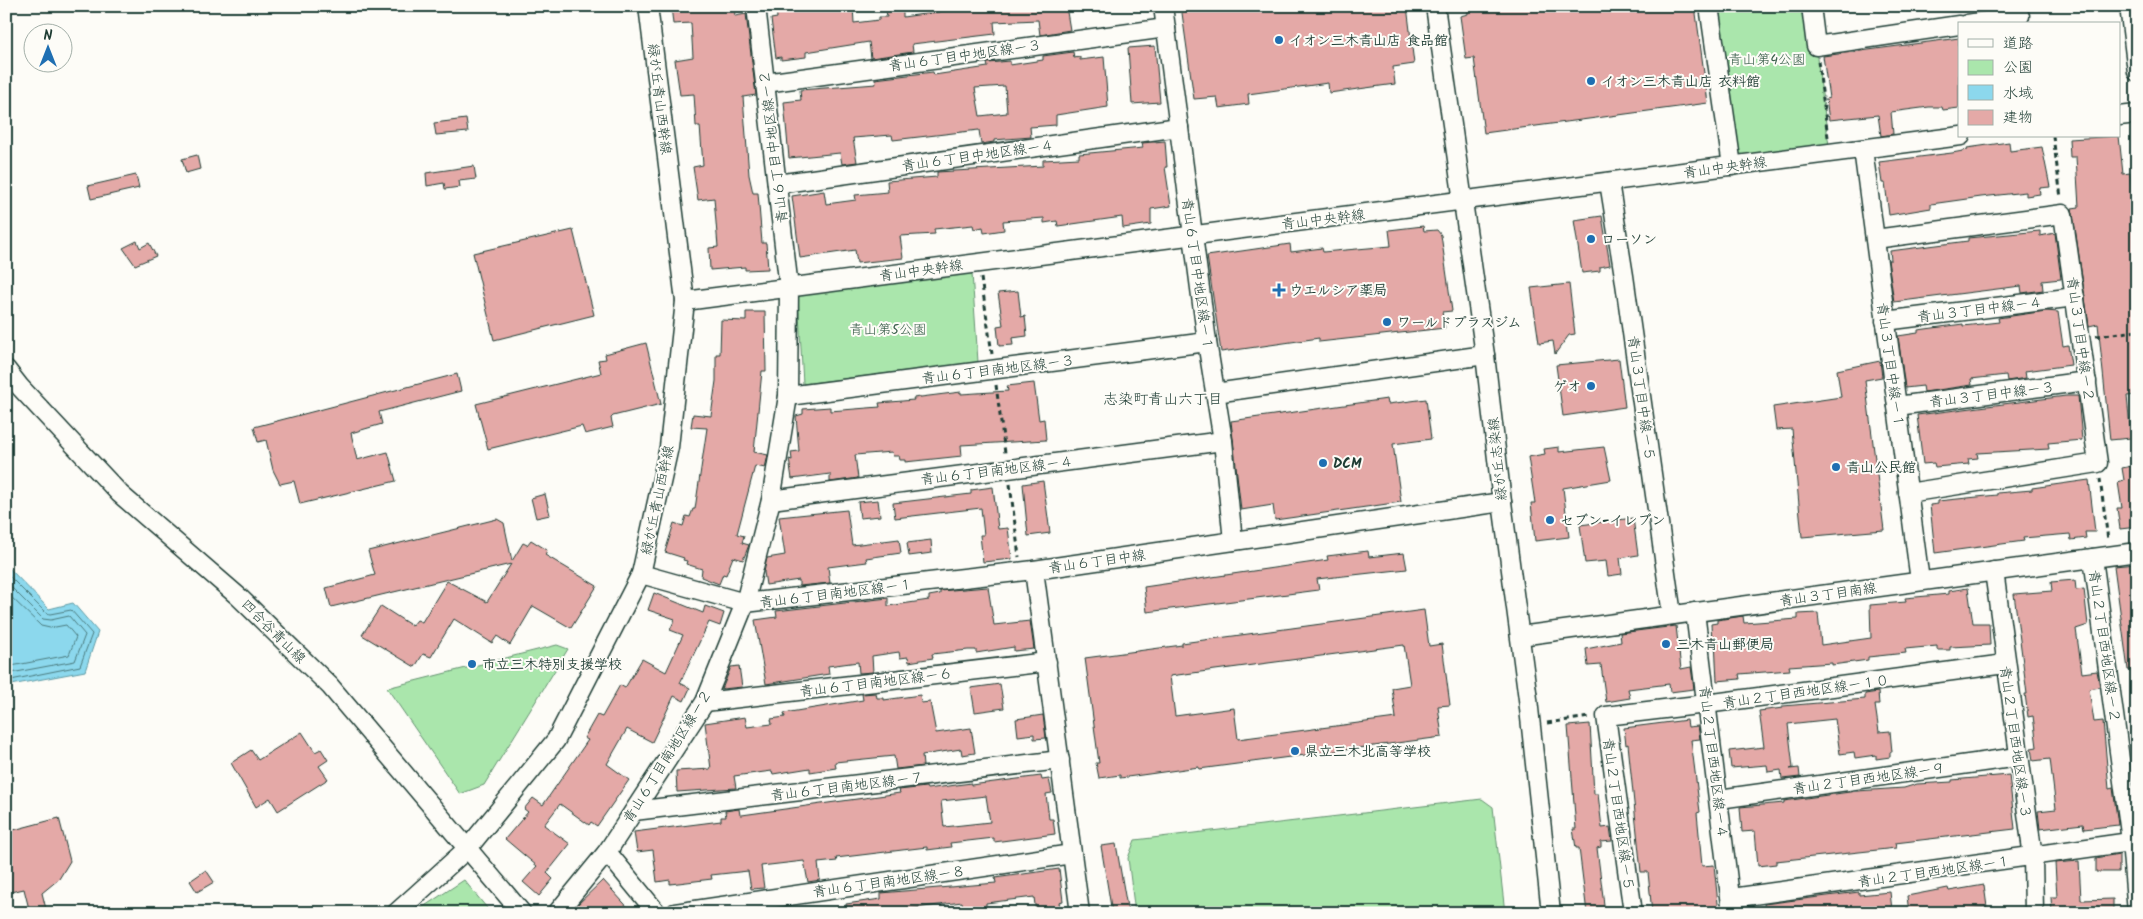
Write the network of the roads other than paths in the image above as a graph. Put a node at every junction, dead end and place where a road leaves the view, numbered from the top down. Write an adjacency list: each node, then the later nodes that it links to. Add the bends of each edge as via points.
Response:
1 (648, 6): 27 (street, 緑が丘青山西幹線)
2 (756, 6): 13 (street, 青山６丁目中地区線ー２)
3 (1163, 6): 11 (street, 青山６丁目中地区線ー１)
4 (1436, 6): 22 (street, 緑が丘志染線)
5 (1709, 6): 19 (street)
6 (1811, 6): 10 (street, via 1816,46)
7 (2129, 6): 12 (street)
8 (2020, 15): 9 (street)
9 (1979, 22)
10 (1958, 25)
11 (1166, 28): 13 (street, 青山６丁目中地区線ー３); 16 (street, 青山６丁目中地区線ー１)
12 (2137, 72)
13 (765, 83): 21 (street, 青山６丁目中地区線ー２)
14 (2137, 114): 15 (street)
15 (2120, 116)
16 (1179, 127): 21 (street, 青山６丁目中地区線ー４); 23 (street, 青山６丁目中地区線ー１)
17 (1958, 136): 18 (street, 青山中央幹線)
18 (1862, 149): 19 (street, 青山中央幹線); 24 (street, 青山３丁目中線ー１)
19 (1732, 166): 20 (street, 青山中央幹線)
20 (1609, 182): 22 (street, 青山中央幹線); 49 (street, 青山３丁目中線ー５)
21 (777, 184): 25 (street, 青山６丁目中地区線ー２)
22 (1464, 201): 23 (street, 青山中央幹線); 30 (street, 緑が丘志染線)
23 (1192, 234): 25 (street, 青山中央幹線); 29 (street, 青山６丁目中地区線ー１)
24 (1874, 239): 26 (street, 青山３丁目中線ー２, via 2063,214); 28 (street, 青山３丁目中線ー１)
25 (789, 288): 27 (street, 青山中央幹線); 34 (street, 青山６丁目南地区線ー２)
26 (2075, 297): 28 (street, 青山３丁目中線ー４); 32 (street, 青山３丁目中線ー２)
27 (686, 302): 45 (street, 緑が丘青山西幹線, via 669,447)
28 (1885, 320): 35 (street, 青山３丁目中線ー１)
29 (1207, 342): 33 (street, 青山６丁目中地区線ー１); 34 (street, 青山６丁目南地区線ー３)
30 (1485, 355): 33 (street); 39 (street, 緑が丘志染線)
31 (6, 369): 61 (street, 四合谷青山線, via 120,494 239,597 330,686)
32 (2086, 382): 35 (street, 青山３丁目中線ー３); 37 (street, 青山３丁目中線ー２, via 2098,462)
33 (1215, 393): 36 (street, 青山６丁目中地区線ー１)
34 (788, 396): 38 (street, 青山６丁目南地区線ー２)
35 (1897, 406): 37 (street, 青山３丁目中線ー１)
36 (1223, 441): 38 (street, 青山６丁目南地区線ー４); 40 (street, 青山６丁目中地区線ー１)
37 (1908, 493): 46 (street, 青山３丁目中線ー１)
38 (772, 500): 47 (street, 青山６丁目南地区線ー２)
39 (1502, 502): 40 (street, 青山６丁目中線); 50 (street, 緑が丘志染線)
40 (1233, 541): 43 (street, 青山６丁目中線)
41 (2137, 552): 42 (street, 青山３丁目南線)
42 (2102, 556): 44 (street, 青山３丁目南線); 60 (street, 青山２丁目西地区線ー２)
43 (1027, 570): 47 (street, 青山６丁目南地区線ー１); 51 (street, 青山６丁目中線)
44 (1994, 571): 46 (street, 青山３丁目南線); 52 (street, 青山２丁目西地区線ー３)
45 (641, 574): 47 (street, 青山６丁目南地区線ー１); 61 (street, 緑が丘青山西幹線, via 556,740)
46 (1920, 581): 48 (street, 青山３丁目南線)
47 (745, 603): 53 (street, 青山６丁目南地区線ー２)
48 (1695, 612): 49 (street, 青山３丁目南線); 54 (street, 青山２丁目西地区線ー４)
49 (1672, 615): 50 (street, 青山３丁目南線)
50 (1520, 636): 72 (street, 緑が丘志染線)
51 (1047, 662): 53 (street, 青山６丁目南地区線ー６); 57 (street, 青山６丁目中線)
52 (2005, 664): 54 (street, 青山２丁目西地区線ー１０); 56 (street, 青山２丁目西地区線ー３)
53 (705, 702): 59 (street, 青山６丁目南地区線ー２)
54 (1706, 704): 55 (street, 青山２丁目西地区線ー１０); 58 (street, 青山２丁目西地区線ー４)
55 (1606, 716): 73 (street, 青山２丁目西地区線ー５)
56 (2018, 757): 58 (street, 青山２丁目西地区線ー９); 64 (street, 青山２丁目西地区線ー３)
57 (1060, 760): 59 (street, 青山６丁目南地区線ー７); 63 (street, 青山６丁目中線)
58 (1719, 799): 65 (street, 青山２丁目西地区線ー４)
59 (634, 811): 62 (street, 青山６丁目南地区線ー２)
60 (2134, 841): 64 (street, 青山２丁目西地区線ー１); 75 (street, 青山２丁目西地区線ー２)
61 (468, 848): 66 (street, 緑が丘青山西幹線); 67 (street, 四合谷青山線)
62 (607, 852): 68 (street, 青山６丁目南地区線ー２); 69 (street)
63 (1072, 854): 70 (street, 青山６丁目南地区線ー８); 71 (street, 青山６丁目中線)
64 (2033, 857): 65 (street, 青山２丁目西地区線ー１); 74 (street, 青山２丁目西地区線ー３)
65 (1732, 905)
66 (396, 913)
67 (522, 913)
68 (557, 913)
69 (657, 913)
70 (675, 913)
71 (1080, 913)
72 (1551, 913)
73 (1633, 913)
74 (2034, 913)
75 (2137, 913)

